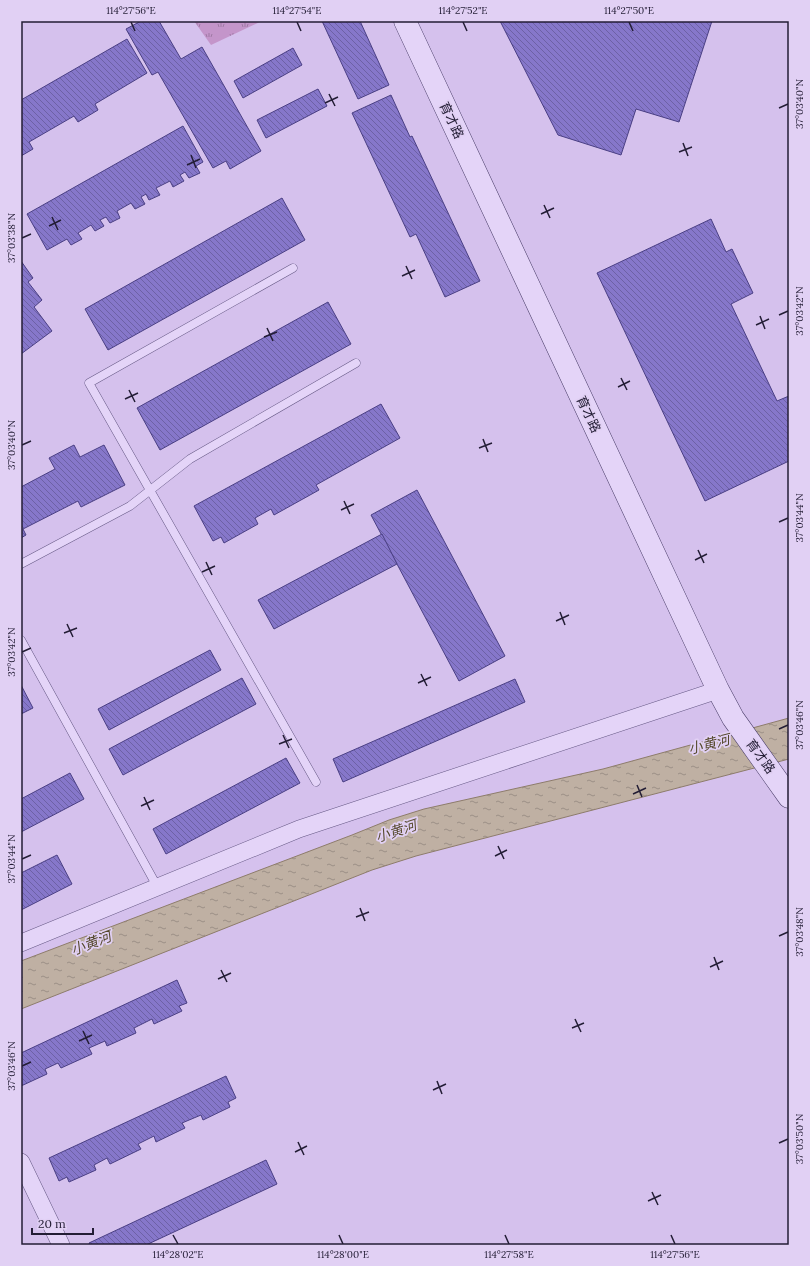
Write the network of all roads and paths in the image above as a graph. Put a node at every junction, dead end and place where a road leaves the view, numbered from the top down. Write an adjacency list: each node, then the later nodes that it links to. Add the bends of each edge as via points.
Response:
1 (405, 21): 7 (street, 育才路)
2 (293, 268): 4 (lane, via 89,383)
3 (356, 363): 4 (lane, via 190,459)
4 (150, 490): 5 (lane, via 130,506); 8 (lane)
5 (21, 564)
6 (21, 640): 10 (lane)
7 (718, 690): 9 (street, 育才路, via 732,718); 10 (street, via 299,829)
8 (316, 782)
9 (789, 795)
10 (158, 888): 11 (street)
11 (21, 943)
12 (21, 1162): 13 (street)
13 (61, 1245)

